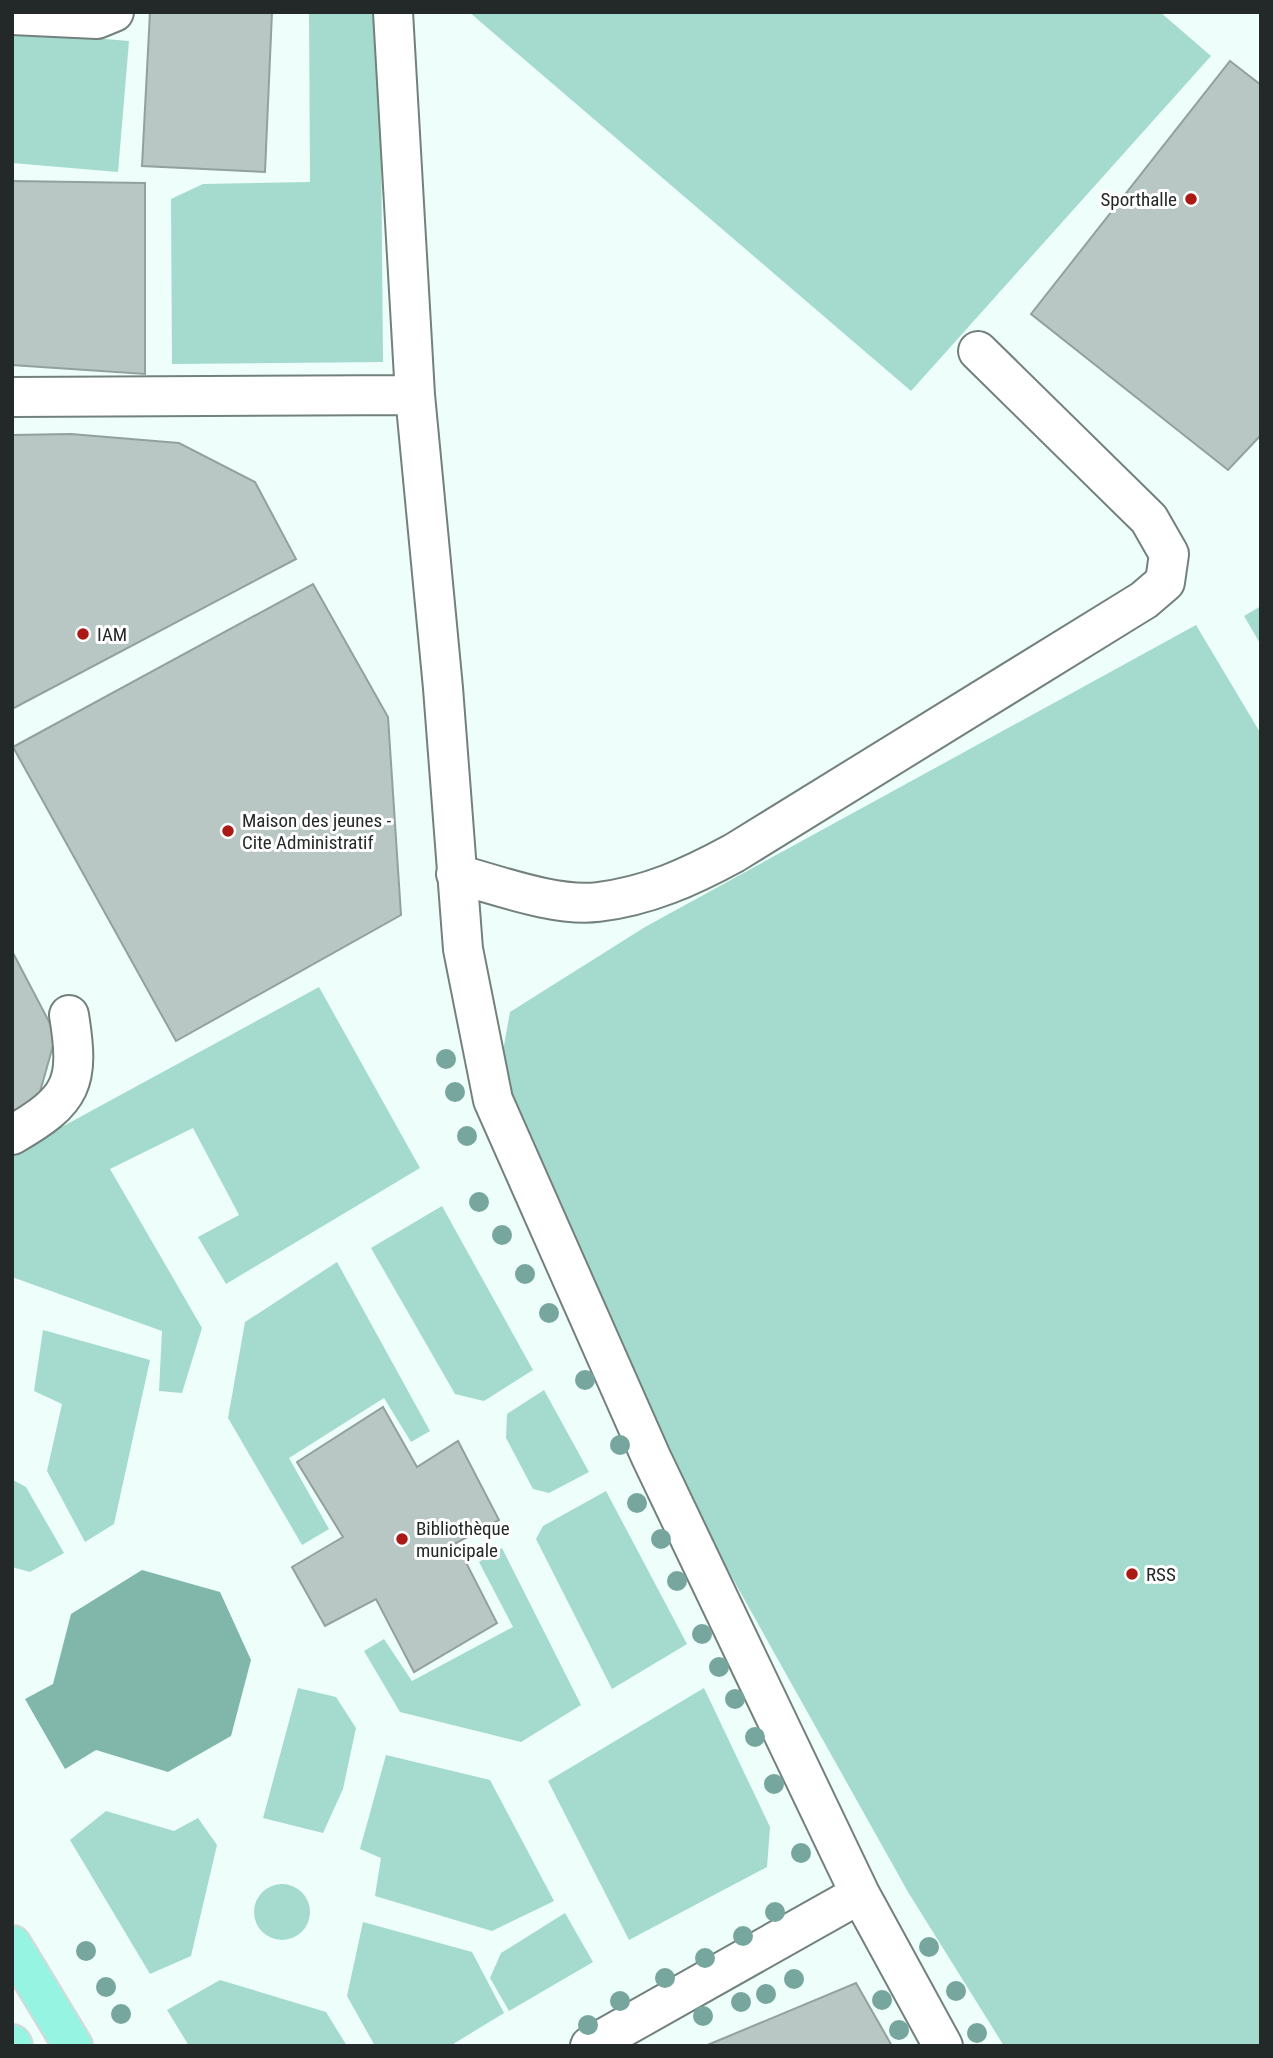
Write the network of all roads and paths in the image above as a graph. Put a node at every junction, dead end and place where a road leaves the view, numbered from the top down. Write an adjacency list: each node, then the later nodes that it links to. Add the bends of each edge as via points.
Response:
1 (114, 12): 3 (street, via 97,19)
2 (393, 12): 5 (street)
3 (12, 15)
4 (978, 351): 7 (street, via 1149,519 1169,554 1165,582 1144,600 679,883 596,903 542,897)
5 (415, 395): 6 (street); 7 (street)
6 (12, 397)
7 (456, 874): 10 (street, via 463,949 499,1118 651,1457)
8 (69, 1014): 9 (street, via 76,1054 72,1084 45,1116)
9 (12, 1135)
10 (860, 1894): 13 (street); 14 (street)
11 (12, 1945): 12 (main road)
12 (74, 2046)
13 (590, 2046)
14 (943, 2046)

